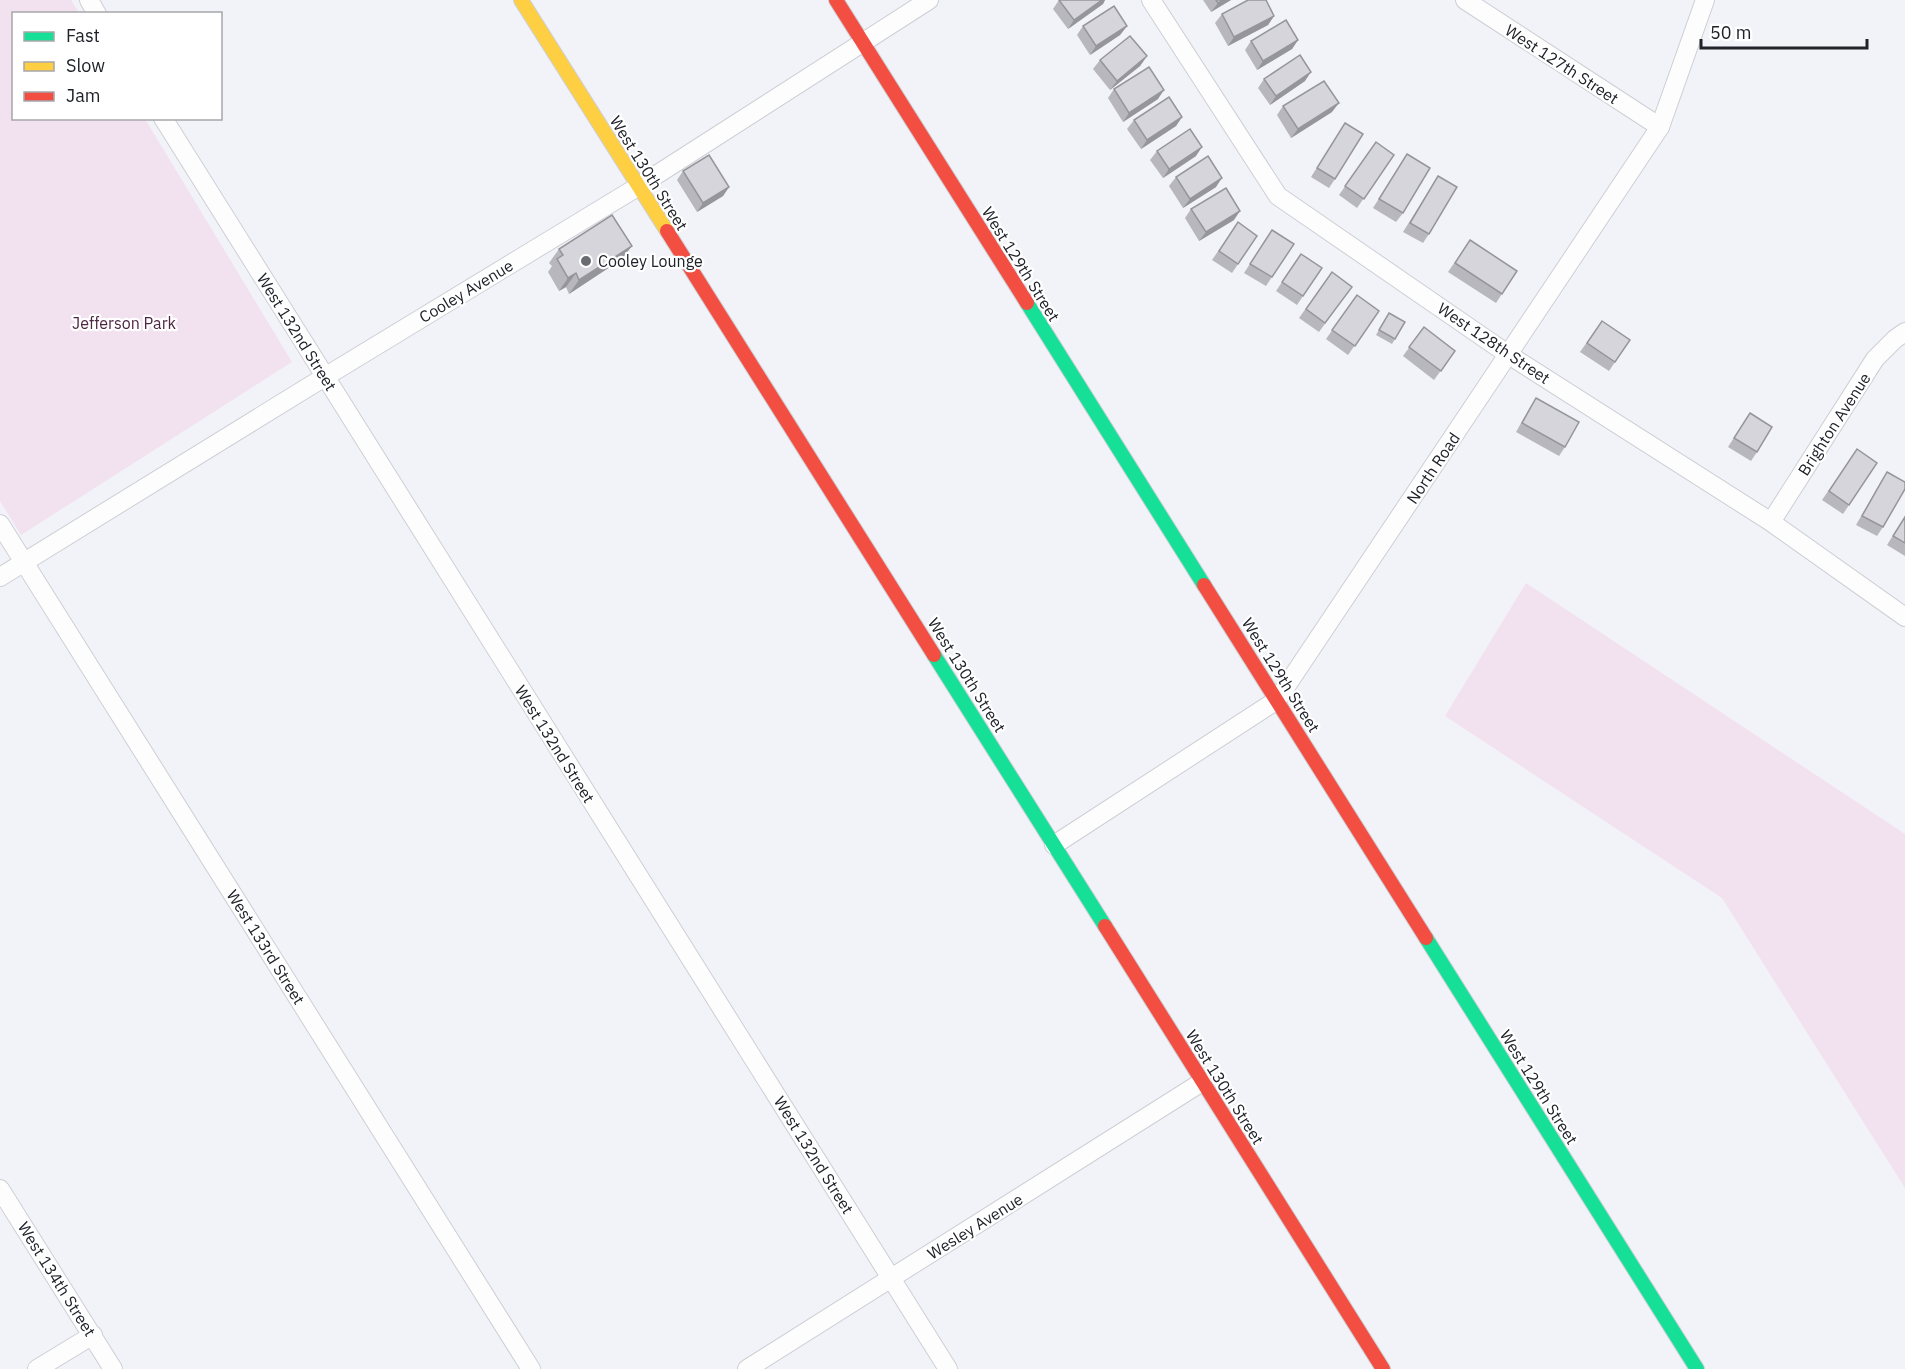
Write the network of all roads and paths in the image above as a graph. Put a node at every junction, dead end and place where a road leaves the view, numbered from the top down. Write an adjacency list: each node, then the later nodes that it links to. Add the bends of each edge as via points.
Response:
1 (521, 0): 10 (main road, West 130th Street)
2 (836, 0): 7 (main road, West 129th Street)
3 (928, 0): 7 (street, Cooley Avenue)
4 (1151, 0): 12 (street, West 128th Street, via 1278,196)
5 (1465, 0): 9 (street, West 127th Street)
6 (1705, 0): 9 (street, North Road)
7 (861, 42): 10 (street, Cooley Avenue); 19 (main road, West 129th Street)
8 (164, 120): 13 (street, West 132nd Street)
9 (1660, 127): 12 (street, North Road)
10 (639, 186): 13 (street, Cooley Avenue); 20 (main road, West 130th Street)
11 (1905, 332): 14 (street, Brighton Avenue, via 1875,359)
12 (1509, 355): 14 (street, West 128th Street); 19 (street, North Road)
13 (325, 376): 16 (street, Cooley Avenue); 23 (street, West 132nd Street)
14 (1771, 522): 18 (street, West 128th Street)
15 (0, 524): 16 (street, West 133rd Street)
16 (23, 562): 17 (street, Cooley Avenue); 27 (street, West 133rd Street)
17 (0, 577)
18 (1905, 617)
19 (1277, 700): 20 (street, North Road); 31 (main road, West 129th Street)
20 (1054, 845): 21 (main road, West 130th Street)
21 (1202, 1082): 23 (street, Wesley Avenue); 30 (main road, West 130th Street)
22 (0, 1189): 24 (street, West 134th Street)
23 (891, 1278): 28 (street, Wesley Avenue); 29 (street, West 132nd Street)
24 (93, 1335): 25 (street); 26 (street, West 134th Street)
25 (37, 1369)
26 (113, 1369)
27 (531, 1369)
28 (747, 1369)
29 (948, 1369)
30 (1383, 1369)
31 (1697, 1369)

